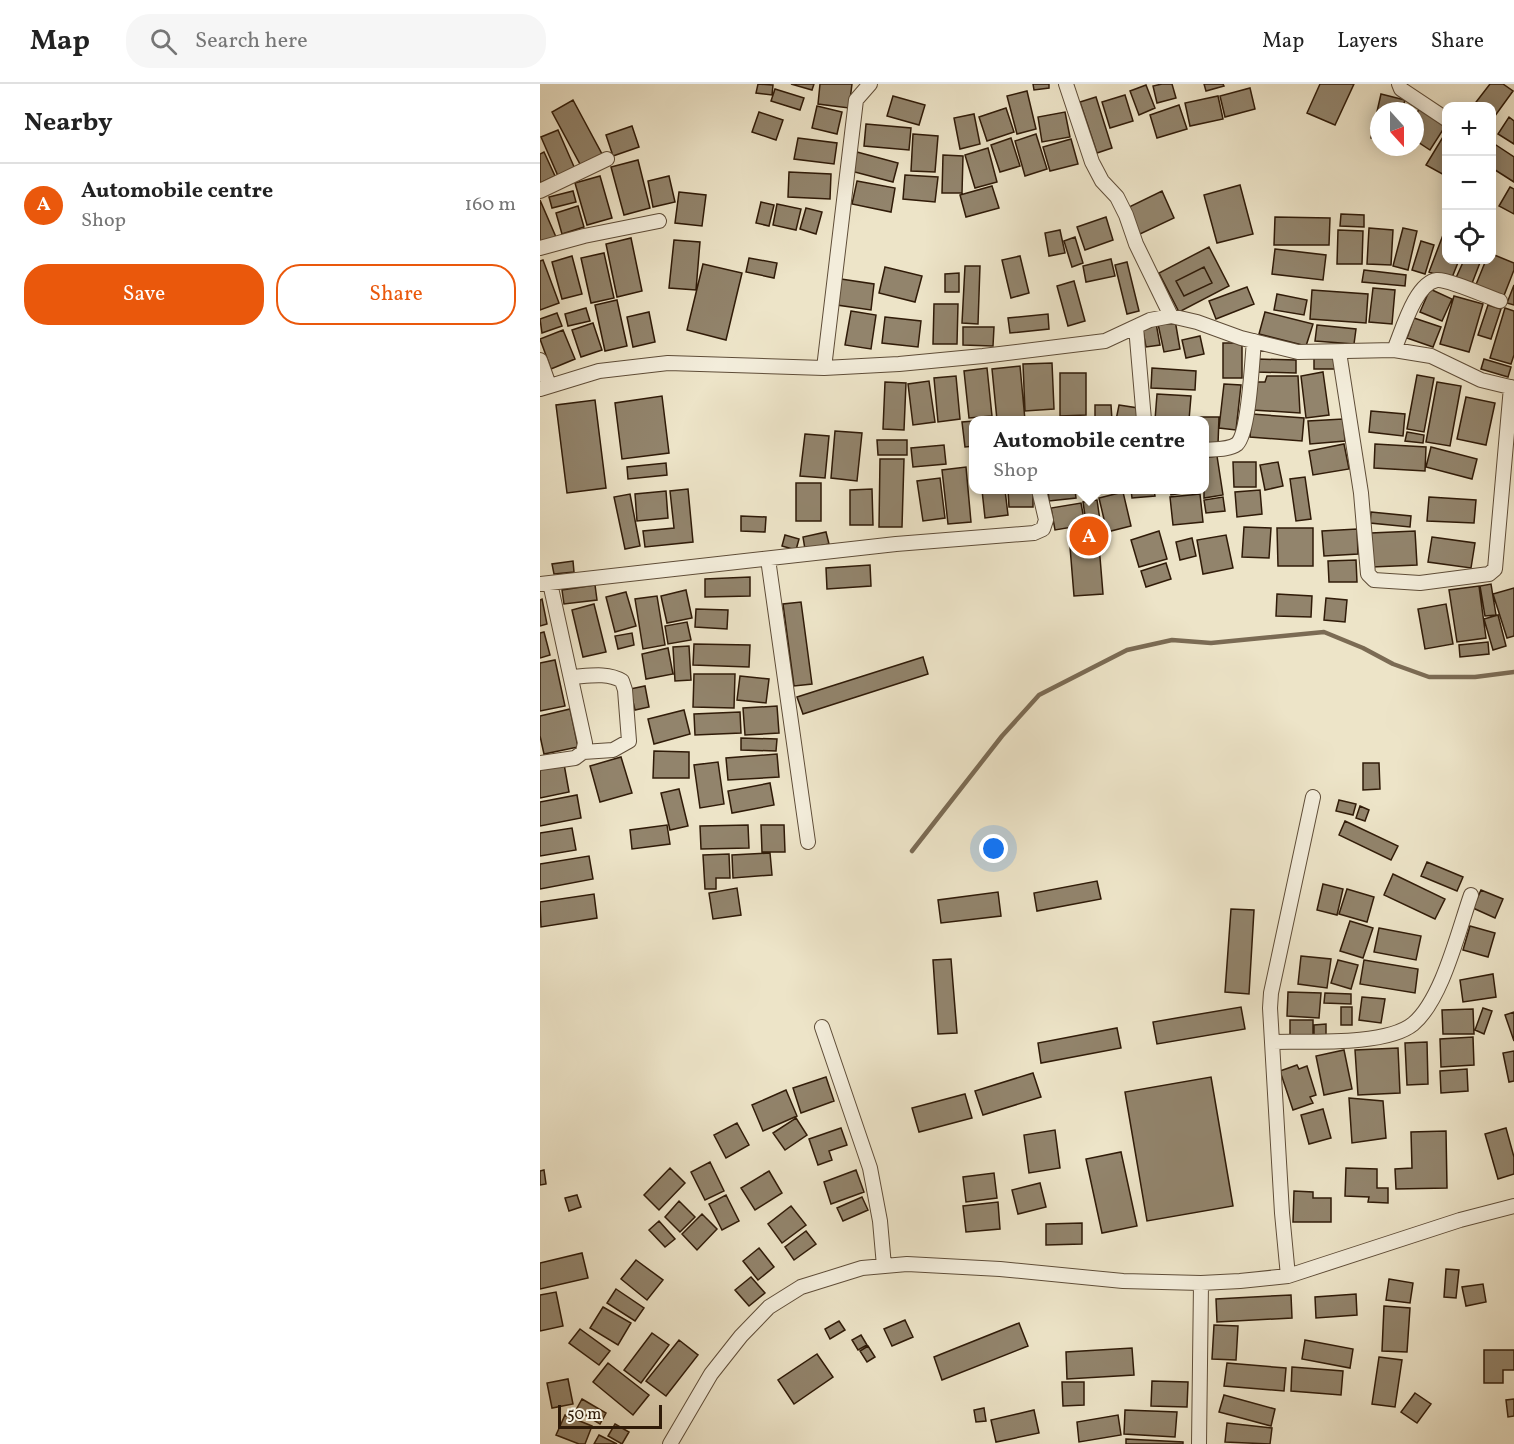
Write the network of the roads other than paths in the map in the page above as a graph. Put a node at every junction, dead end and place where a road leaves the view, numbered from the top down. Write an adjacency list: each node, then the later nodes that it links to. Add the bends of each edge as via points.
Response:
1 (870, 84): 16 (street, via 855,100)
2 (1066, 84): 10 (street, via 1092,162 1102,181 1117,196)
3 (1399, 84): 4 (street)
4 (1442, 116)
5 (607, 159): 6 (street)
6 (540, 191)
7 (659, 221): 8 (street)
8 (540, 248)
9 (1500, 301): 13 (street, via 1442,280 1429,283 1419,292)
10 (1171, 316): 11 (street); 12 (street)
11 (1136, 327): 16 (street, via 1094,342 899,364); 19 (street)
12 (1254, 341): 14 (street, via 1298,352); 20 (street, via 1245,429 1237,443)
13 (1394, 350): 14 (street); 18 (street, via 1431,356 1481,380)
14 (1338, 352): 18 (street, via 1361,493 1368,574 1374,580 1420,583 1489,574 1495,569)
15 (540, 360): 17 (street)
16 (824, 368): 17 (street, via 668,363 599,371)
17 (544, 387)
18 (1513, 388)
19 (1144, 416)
20 (1209, 450)
21 (1041, 494): 22 (street, via 1046,520 1043,529 1034,532)
22 (768, 559): 23 (street); 28 (street)
23 (545, 584): 24 (street)
24 (572, 677): 25 (street, via 584,736); 25 (street, via 616,677 625,690 628,741 613,750)
25 (583, 752): 26 (street, via 575,758)
26 (540, 763)
27 (1313, 797): 31 (street, via 1271,993)
28 (808, 842)
29 (1471, 895): 31 (street, via 1438,988 1411,1026 1357,1040)
30 (822, 1027): 33 (street, via 870,1168)
31 (1272, 1042): 34 (street)
32 (1514, 1206): 34 (street)
33 (884, 1266): 35 (street, via 907,1264 1123,1281); 36 (street, via 862,1268 801,1287 769,1307 711,1374)
34 (1288, 1276): 35 (street)
35 (1201, 1283): 37 (street)
36 (670, 1444)
37 (1199, 1444)

